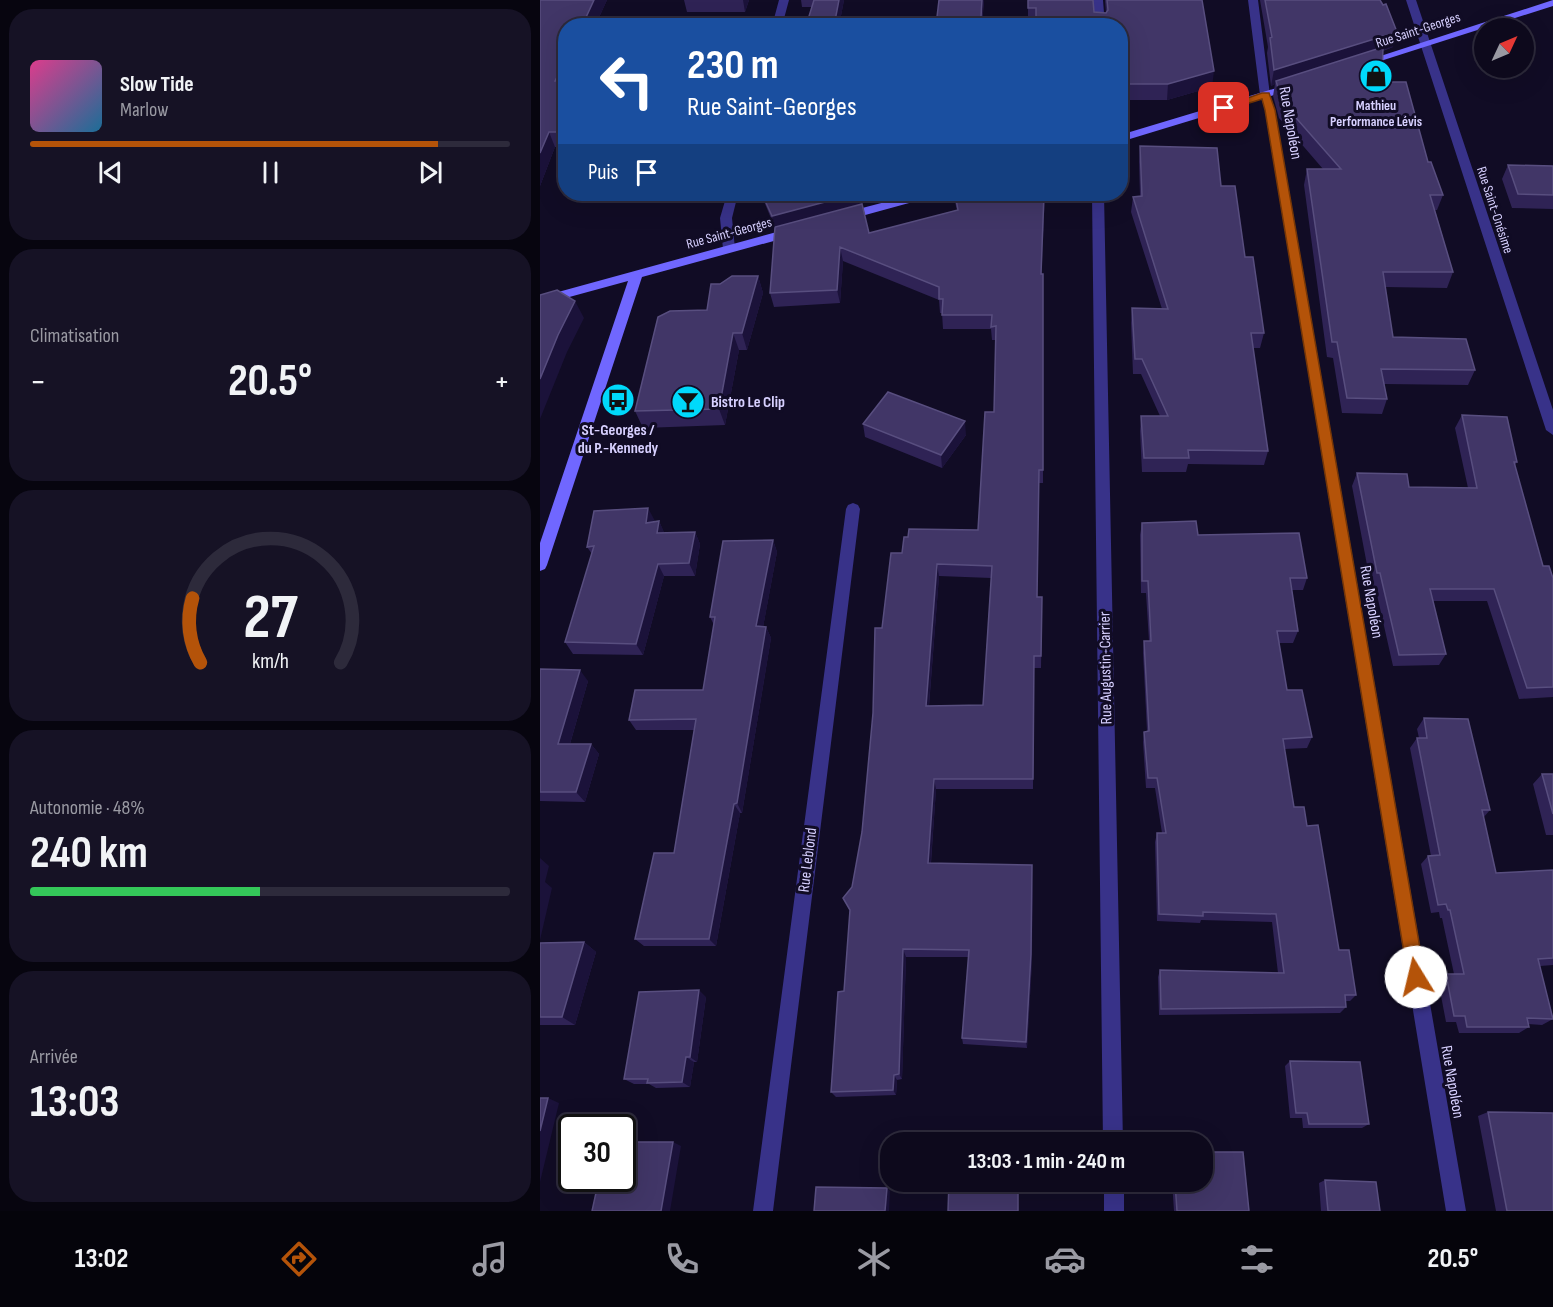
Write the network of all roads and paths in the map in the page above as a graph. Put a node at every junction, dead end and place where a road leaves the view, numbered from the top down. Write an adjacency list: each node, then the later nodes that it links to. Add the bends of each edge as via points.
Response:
1 (784, 0): 6 (street)
2 (1098, 0): 7 (street)
3 (1253, 0): 11 (street, Rue Napoléon)
4 (1411, 0): 8 (street, Rue Saint-Onésime)
5 (1553, 3): 8 (street, Rue Saint-Georges)
6 (779, 18)
7 (1099, 18)
8 (1425, 43): 9 (street, Rue Saint-Georges); 21 (street, Rue Saint-Onésime)
9 (1356, 66)
10 (1299, 84): 11 (street)
11 (1265, 95): 12 (street); 28 (street, Rue Napoléon)
12 (1128, 137)
13 (730, 201): 18 (street, via 726,218)
14 (901, 201): 16 (street)
15 (1098, 201): 24 (street, Rue Augustin-Carrier)
16 (838, 218)
17 (805, 228): 18 (street, Rue Saint-Georges)
18 (729, 249): 19 (street, Rue Saint-Georges)
19 (637, 273): 20 (street, Rue Saint-Georges); 23 (street)
20 (540, 301)
21 (1553, 430)
22 (853, 509): 26 (street, Rue Leblond)
23 (540, 565)
24 (1113, 1132)
25 (1114, 1192): 27 (street)
26 (763, 1211)
27 (1114, 1211)
28 (1456, 1211)

